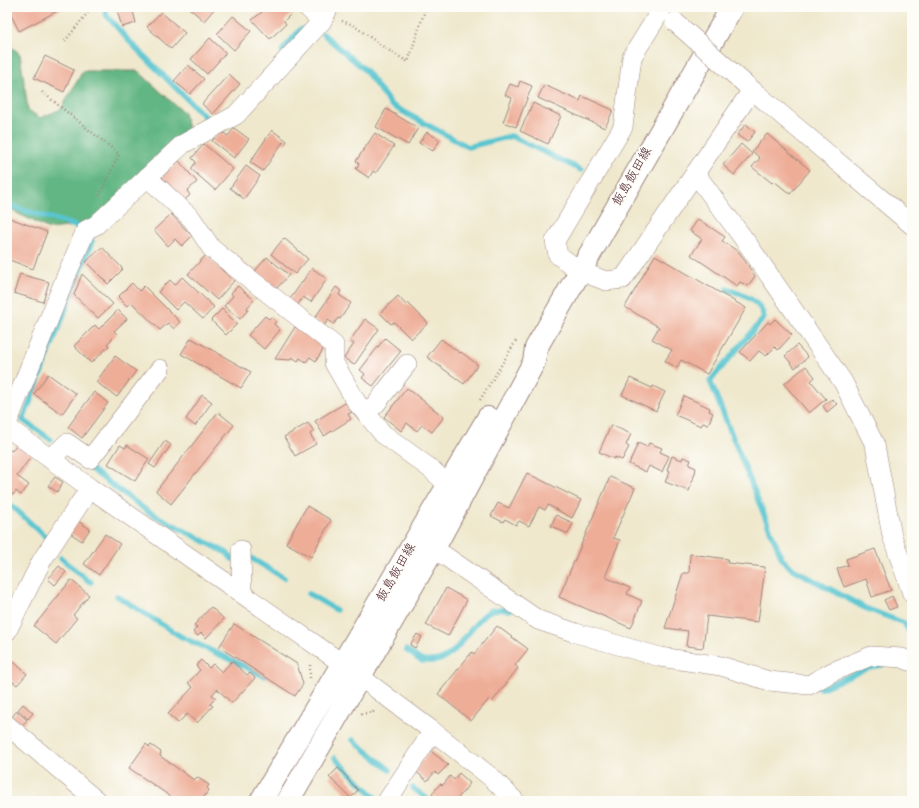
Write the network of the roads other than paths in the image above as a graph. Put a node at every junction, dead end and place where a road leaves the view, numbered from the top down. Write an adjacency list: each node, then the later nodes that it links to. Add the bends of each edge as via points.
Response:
1 (307, 7): 4 (street)
2 (732, 7): 9 (main road, 飯島飯田線)
3 (664, 12): 5 (street, bridge); 9 (street, via 632,57 623,127 555,240 558,255)
4 (325, 14): 7 (street, via 236,115 183,144)
5 (748, 87): 6 (street); 8 (street)
6 (695, 173): 9 (street, via 623,279 606,281); 20 (street, via 843,382 875,444 892,536)
7 (147, 177): 13 (street, via 192,218 212,249 334,345 334,363); 14 (street, via 96,225 86,230)
8 (912, 225)
9 (580, 271): 10 (main road, 飯島飯田線)
10 (536, 348): 16 (main road, 飯島飯田線, via 524,358); 18 (main road, 飯島飯田線, via 534,362)
11 (407, 364): 13 (street, via 375,405)
12 (160, 369): 15 (street, via 90,459 67,443)
13 (365, 412): 16 (street, via 383,434 431,469)
14 (7, 425): 15 (street)
15 (49, 458): 17 (street)
16 (448, 485): 24 (main road, 飯島飯田線)
17 (90, 488): 21 (street); 22 (street, via 42,560)
18 (433, 550): 23 (street, via 538,620 660,658 721,666 770,681 809,684 871,656 902,658); 25 (main road, 飯島飯田線)
19 (241, 557): 21 (street)
20 (912, 593)
21 (242, 594): 24 (street)
22 (7, 631)
23 (912, 662)
24 (343, 664): 25 (street); 29 (main road, 飯島飯田線)
25 (361, 678): 27 (street); 30 (main road, 飯島飯田線)
26 (7, 725): 28 (street)
27 (433, 731): 31 (street); 32 (street, via 492,778)
28 (97, 801)
29 (261, 801)
30 (288, 801)
31 (387, 801)
32 (515, 801)

